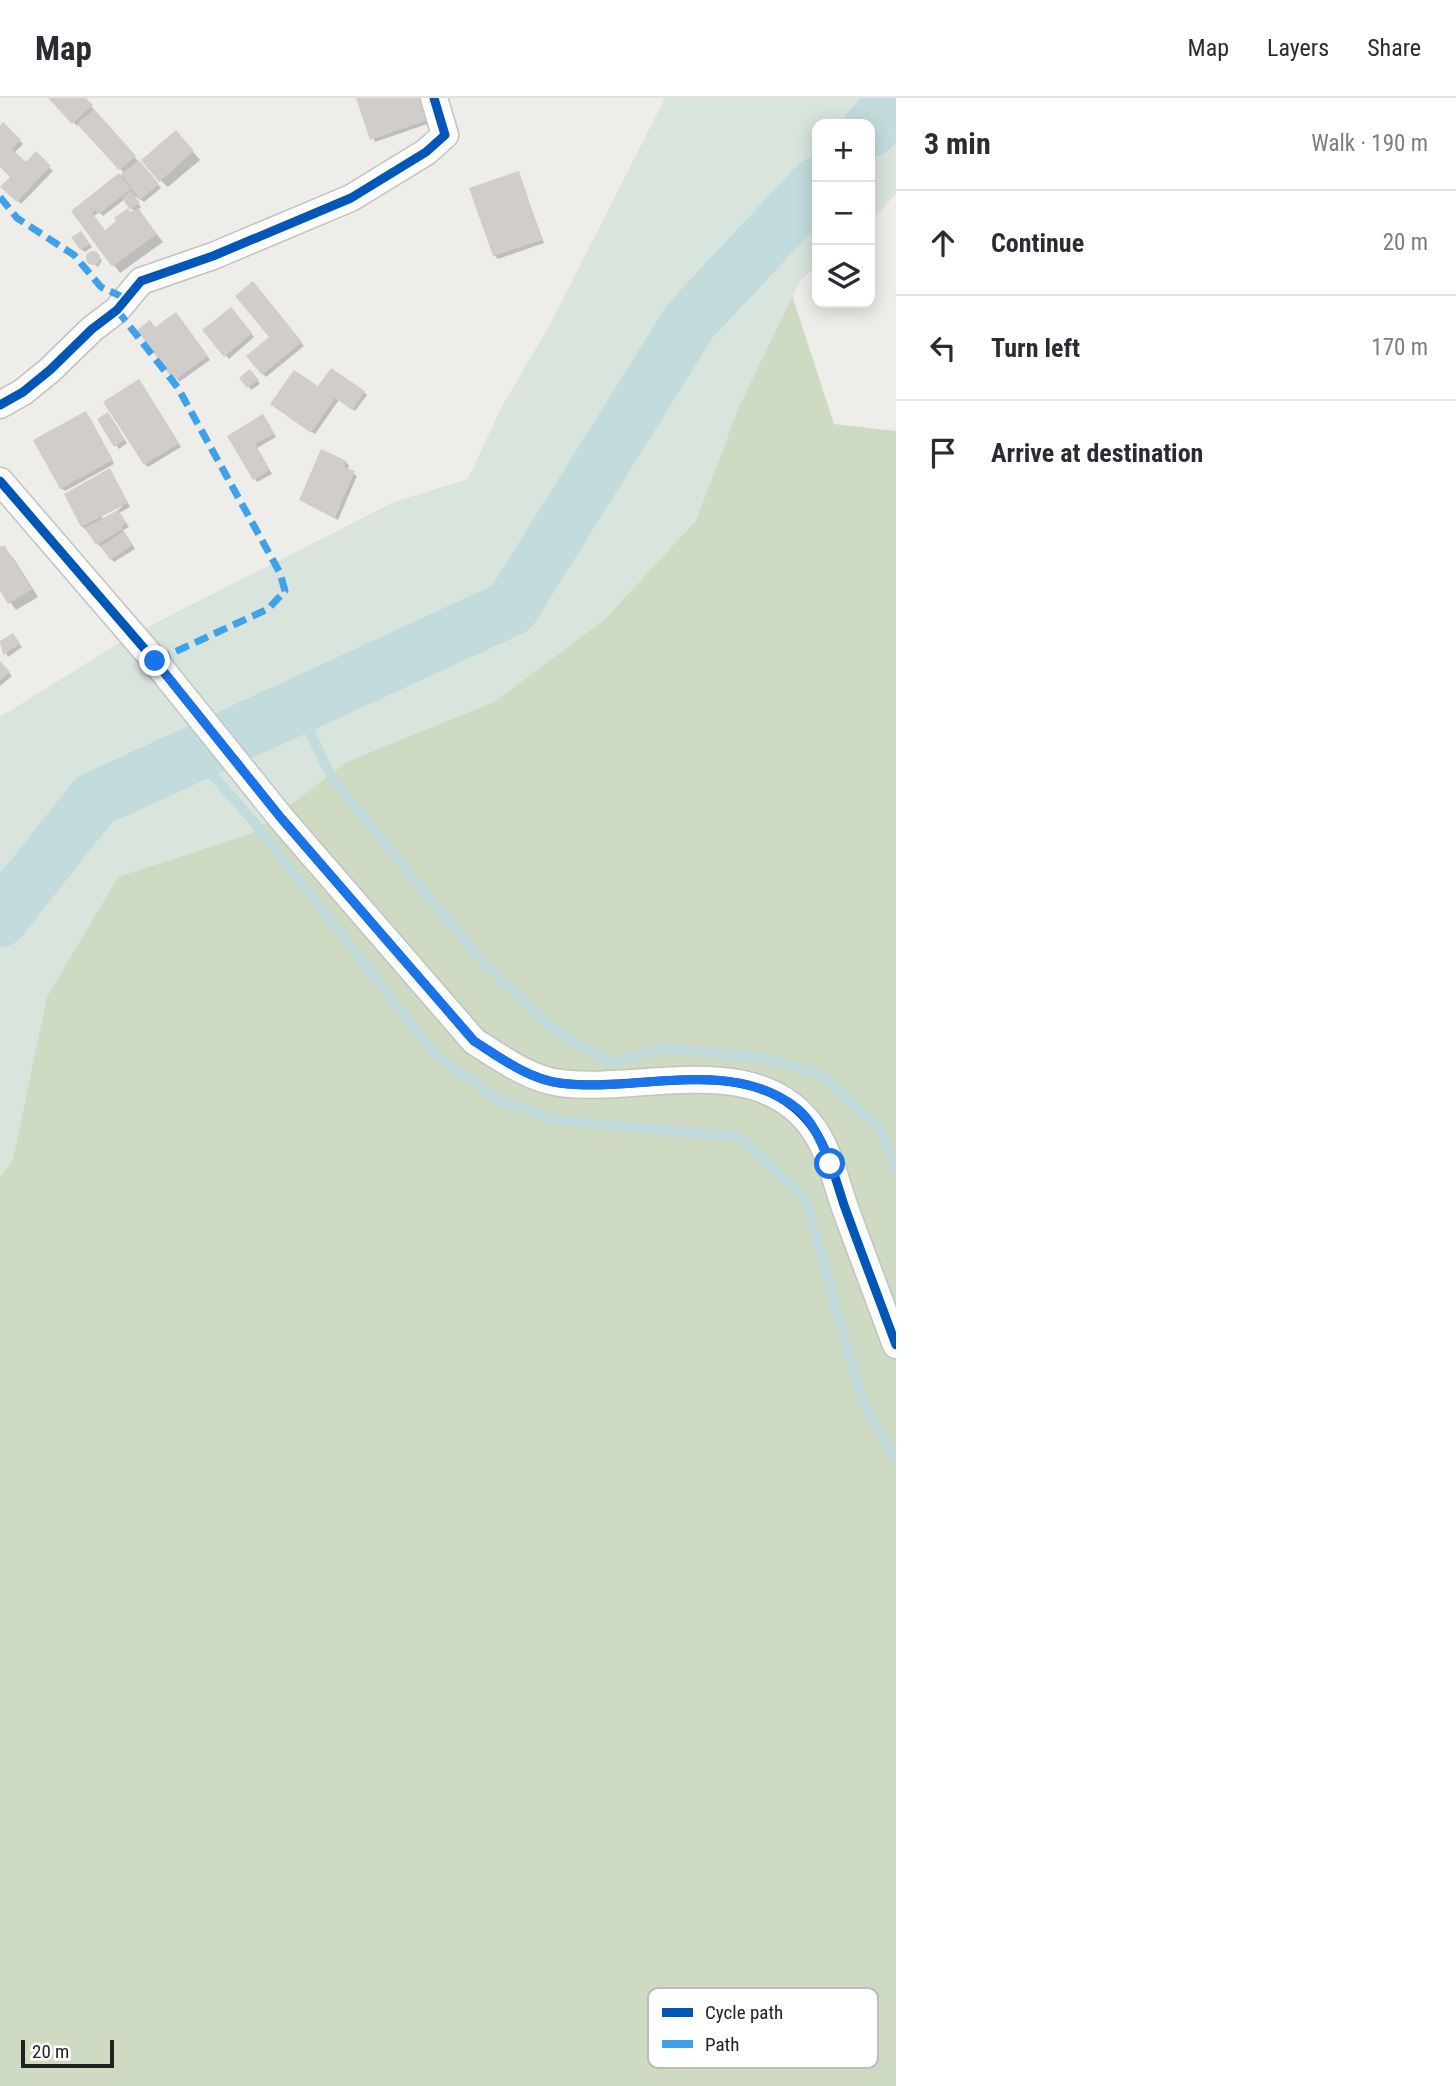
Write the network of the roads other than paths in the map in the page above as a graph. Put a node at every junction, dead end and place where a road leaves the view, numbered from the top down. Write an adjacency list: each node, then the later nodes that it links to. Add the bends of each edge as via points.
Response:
1 (434, 98): 2 (street, via 445,135 426,152 351,198 214,256 141,281 117,310 50,370)
2 (0, 405)
3 (0, 481): 4 (street, via 474,1041 512,1066 558,1083 712,1080 759,1087 799,1110 830,1164)
4 (896, 1345)

